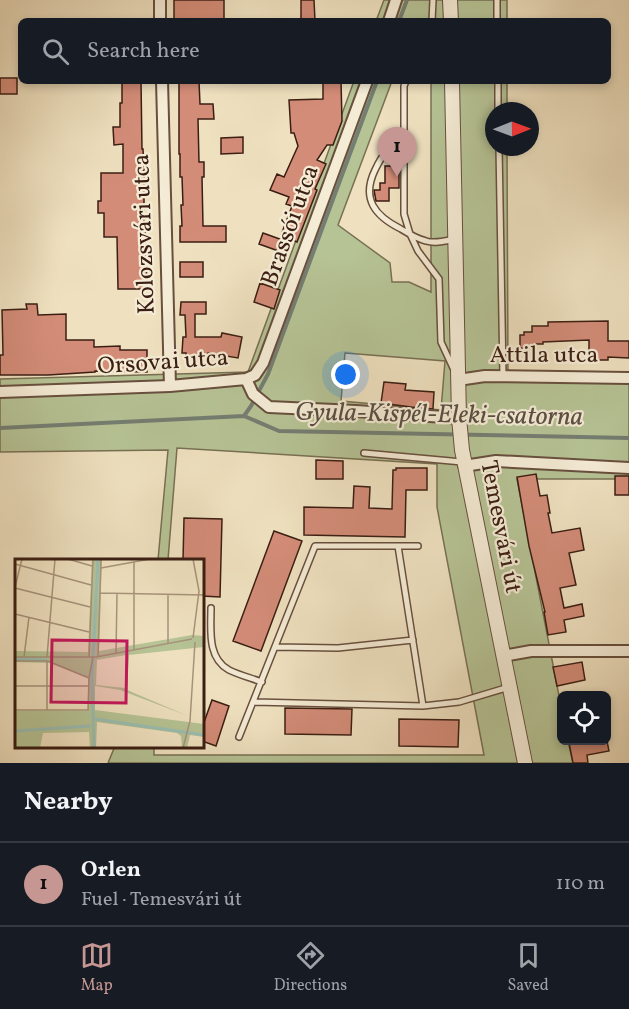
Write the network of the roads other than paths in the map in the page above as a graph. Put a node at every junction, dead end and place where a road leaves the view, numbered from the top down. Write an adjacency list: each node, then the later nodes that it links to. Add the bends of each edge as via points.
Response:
1 (160, 0): 6 (street)
2 (396, 0): 7 (street)
3 (433, 0): 8 (lane)
4 (450, 0): 9 (street)
5 (496, 0): 10 (lane)
6 (160, 18)
7 (390, 18)
8 (432, 18)
9 (451, 18)
10 (497, 18)
11 (162, 84): 25 (street, Kolozsvári utca)
12 (366, 84): 23 (street, Brassói utca, via 263,363 255,375)
13 (405, 84): 17 (lane)
14 (452, 84): 20 (street, Temesvári út)
15 (498, 84): 16 (lane)
16 (498, 102)
17 (404, 141): 19 (lane, via 404,214); 19 (lane, via 380,158 369,195 374,209 386,221)
18 (499, 156): 21 (lane)
19 (410, 234): 20 (lane, via 426,242); 24 (lane, via 439,279 441,342)
20 (456, 239): 24 (street, Temesvári út)
21 (503, 376): 22 (street, Attila utca); 24 (street, Attila utca)
22 (629, 378)
23 (246, 379): 25 (street, Orsovai utca); 27 (street, Orsovai utca, via 269,407)
24 (458, 380): 27 (street, Temesvári út)
25 (170, 386): 26 (street, Orsovai utca)
26 (0, 392)
27 (459, 421): 29 (street, Temesvári út)
28 (364, 453): 29 (lane)
29 (463, 459): 30 (street); 37 (street, Temesvári út)
30 (629, 468)
31 (398, 546): 32 (lane); 34 (lane); 35 (lane, via 315,546)
32 (418, 546)
33 (211, 608): 38 (lane, via 211,642 218,660 230,671)
34 (413, 640): 35 (lane, via 338,648); 41 (lane)
35 (275, 647): 38 (lane)
36 (629, 651): 37 (street, via 531,651)
37 (503, 656): 39 (street, Temesvári út)
38 (262, 682): 40 (lane)
39 (509, 687): 41 (lane, via 466,700); 43 (street, Temesvári út)
40 (254, 702): 41 (lane); 42 (lane)
41 (423, 706)
42 (239, 737)
43 (525, 763)

